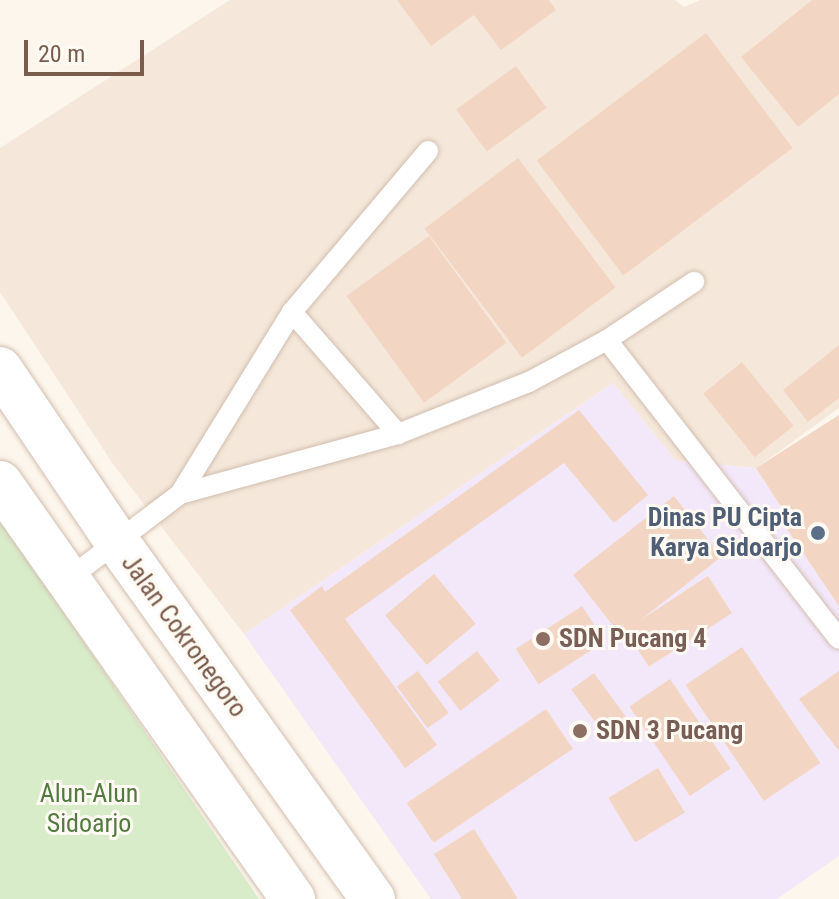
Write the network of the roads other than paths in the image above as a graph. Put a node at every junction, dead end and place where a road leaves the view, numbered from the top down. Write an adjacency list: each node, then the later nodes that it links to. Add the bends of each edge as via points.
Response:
1 (428, 151): 3 (lane)
2 (694, 282): 4 (lane)
3 (292, 312): 6 (lane); 8 (lane)
4 (607, 340): 6 (lane, via 529,382); 11 (lane)
5 (0, 369): 9 (street, Jalan Cokronegoro)
6 (398, 434): 8 (lane)
7 (0, 483): 10 (street)
8 (180, 494): 9 (lane)
9 (118, 543): 10 (lane); 13 (street, Jalan Cokronegoro)
10 (68, 579): 12 (street)
11 (839, 639)
12 (293, 899)
13 (373, 899)

